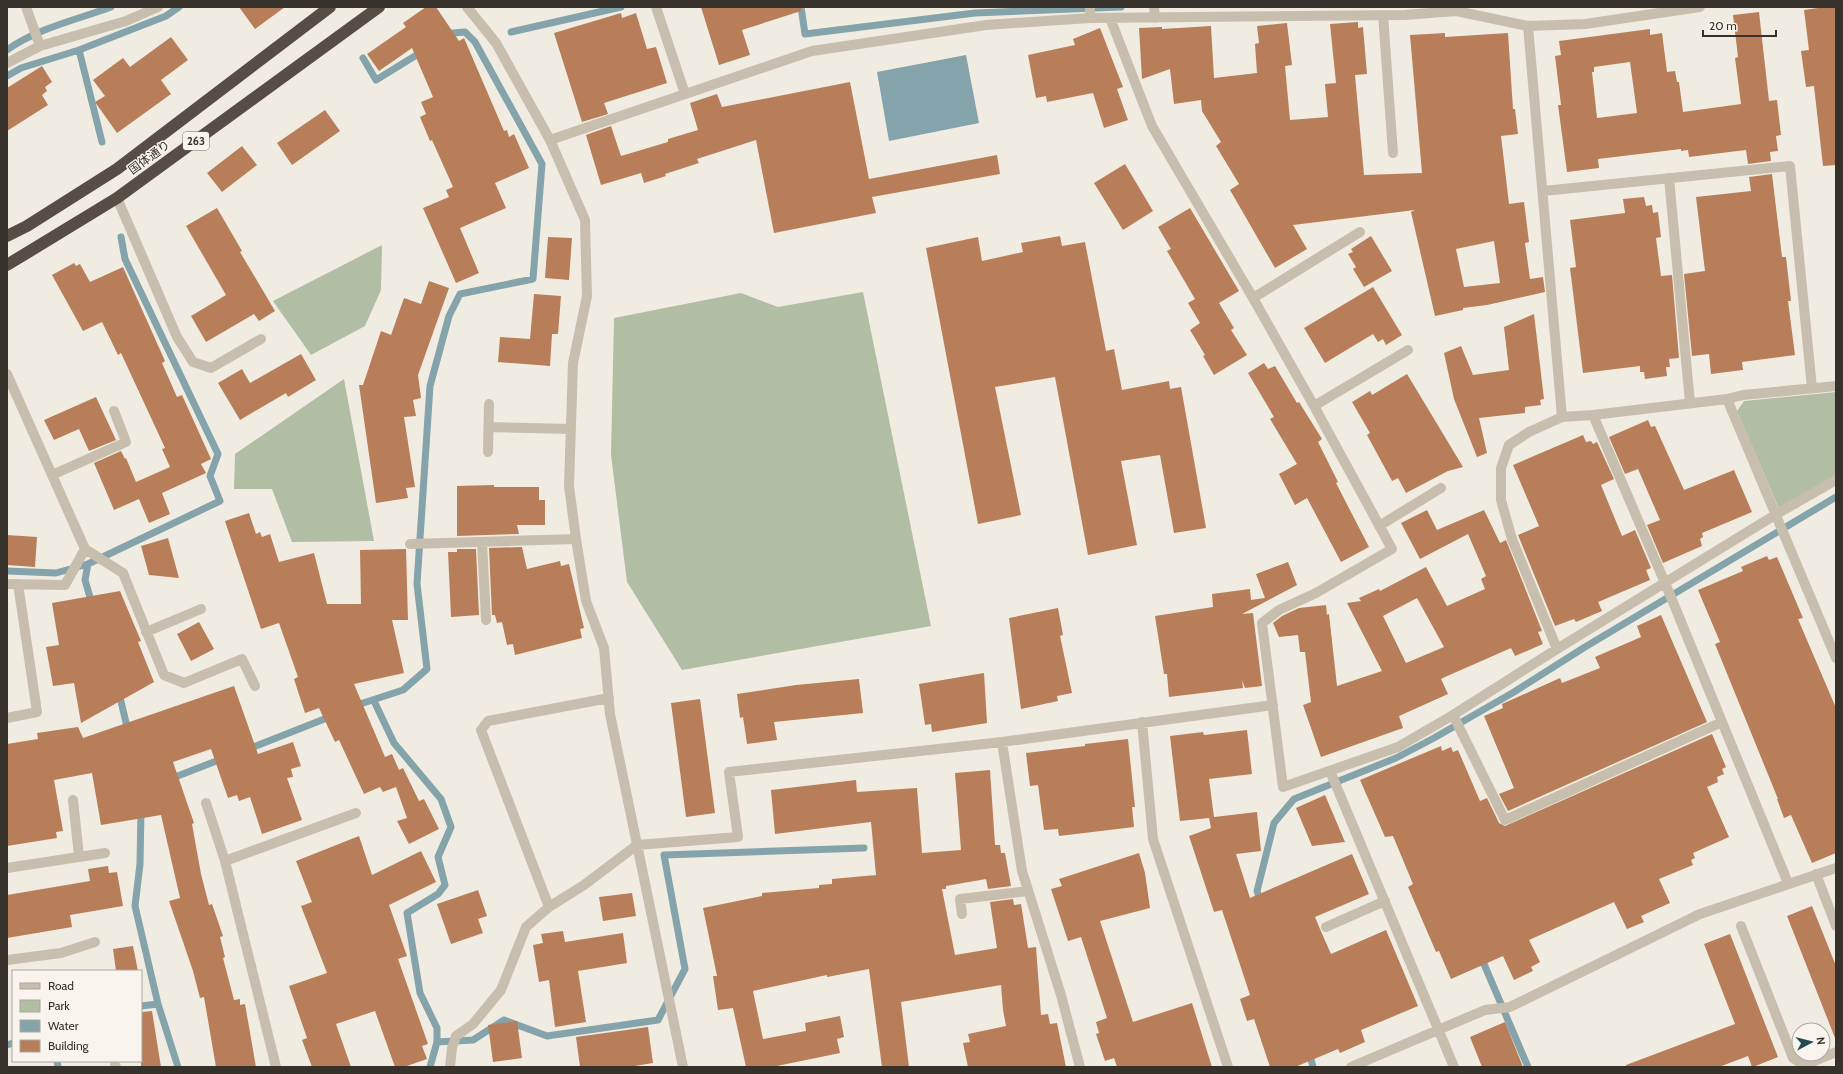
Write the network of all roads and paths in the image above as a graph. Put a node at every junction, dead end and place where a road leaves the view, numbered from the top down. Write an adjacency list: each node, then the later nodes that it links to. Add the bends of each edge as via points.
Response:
1 (26, 7): 16 (street)
2 (158, 7): 16 (street, via 126,21)
3 (330, 7): 25 (highway, 国体通り / 263, via 117,169)
4 (379, 7): 23 (highway, 国体通り / 263)
5 (467, 7): 19 (street, via 496,43)
6 (656, 7): 18 (street)
7 (1090, 7): 12 (street)
8 (1154, 7): 14 (street)
9 (1700, 7): 15 (street, via 1585,24)
10 (1456, 9): 11 (street); 15 (street)
11 (1383, 15): 14 (street); 20 (street)
12 (1090, 18): 13 (street); 18 (street, via 986,25 812,51)
13 (1110, 18): 14 (street); 27 (street, via 1152,126)
14 (1155, 18)
15 (1528, 26): 22 (street)
16 (38, 43): 17 (street)
17 (7, 63)
18 (685, 94): 19 (street)
19 (550, 140): 41 (street, via 585,220 587,296 574,363)
20 (1392, 153)
21 (1670, 178): 22 (street); 32 (street, via 1790,166); 35 (street)
22 (1542, 191): 39 (street)
23 (117, 198): 26 (highway, 国体通り / 263); 28 (street, via 177,337 193,362 211,368)
24 (1360, 232): 27 (street)
25 (7, 236)
26 (7, 265)
27 (1253, 298): 36 (street)
28 (261, 339)
29 (1408, 350): 36 (street)
30 (7, 374): 43 (street)
31 (1836, 386): 32 (street)
32 (1812, 388): 33 (street)
33 (1727, 399): 35 (street); 46 (street)
34 (489, 404): 40 (street)
35 (1690, 404): 38 (street)
36 (1314, 406): 47 (street)
37 (114, 411): 43 (street, via 126,442)
38 (1593, 415): 39 (street); 54 (street)
39 (1562, 417): 59 (street, via 1529,432 1509,446 1501,468 1502,500 1512,539)
40 (488, 427): 41 (street); 42 (street)
41 (571, 430): 48 (street, via 569,486)
42 (488, 452)
43 (52, 475): 51 (street)
44 (1836, 480): 46 (street)
45 (1442, 488): 47 (street)
46 (1776, 518): 54 (street); 58 (street)
47 (1379, 526): 63 (street, via 1392,549 1316,593 1279,610 1262,623)
48 (576, 539): 49 (street); 62 (street, via 586,601 604,648)
49 (482, 542): 50 (street); 56 (street)
50 (410, 544)
51 (85, 549): 53 (street, via 65,585); 57 (street, via 123,573)
52 (7, 584): 53 (street)
53 (18, 584): 64 (street, via 37,712)
54 (1666, 587): 59 (street); 67 (street)
55 (200, 609): 57 (street)
56 (486, 620)
57 (146, 632): 61 (street, via 164,675 184,683 242,659)
58 (1832, 637): 60 (street)
59 (1557, 649): 65 (street)
60 (1836, 658)
61 (255, 686)
62 (608, 698): 73 (street); 83 (street, via 488,721 481,730)
63 (1273, 705): 66 (street); 69 (street, via 1283,787)
64 (7, 718)
65 (1454, 718): 67 (street, via 1505,820); 69 (street, via 1398,747)
66 (1142, 722): 68 (street); 97 (street, via 1153,839)
67 (1722, 722): 80 (street)
68 (1002, 742): 73 (street, via 729,772 738,837); 81 (street, via 1022,871)
69 (1331, 774): 82 (street)
70 (73, 800): 75 (street)
71 (206, 803): 76 (street)
72 (356, 813): 76 (street)
73 (637, 845): 83 (street, via 584,885); 95 (street)
74 (105, 853): 75 (street)
75 (79, 856): 77 (street)
76 (225, 861): 93 (street)
77 (7, 868)
78 (1836, 868): 79 (street)
79 (1816, 874): 80 (street); 86 (street)
80 (1788, 883): 90 (street, via 1700,914 1510,1007 1485,1010)
81 (1028, 891): 84 (street, via 960,899); 96 (street, via 1061,995)
82 (1385, 901): 87 (street); 90 (street)
83 (549, 907): 94 (street, via 526,927 501,990 473,1024 456,1036)
84 (962, 914)
85 (1741, 926): 92 (street, via 1793,1058)
86 (1836, 926)
87 (1326, 927)
88 (95, 942): 89 (street, via 61,953)
89 (7, 960)
90 (1439, 1030): 98 (street); 99 (street)
91 (1836, 1052): 92 (street)
92 (1805, 1066)
93 (276, 1067)
94 (450, 1067)
95 (683, 1067)
96 (1080, 1067)
97 (1228, 1067)
98 (1351, 1067)
99 (1454, 1067)

